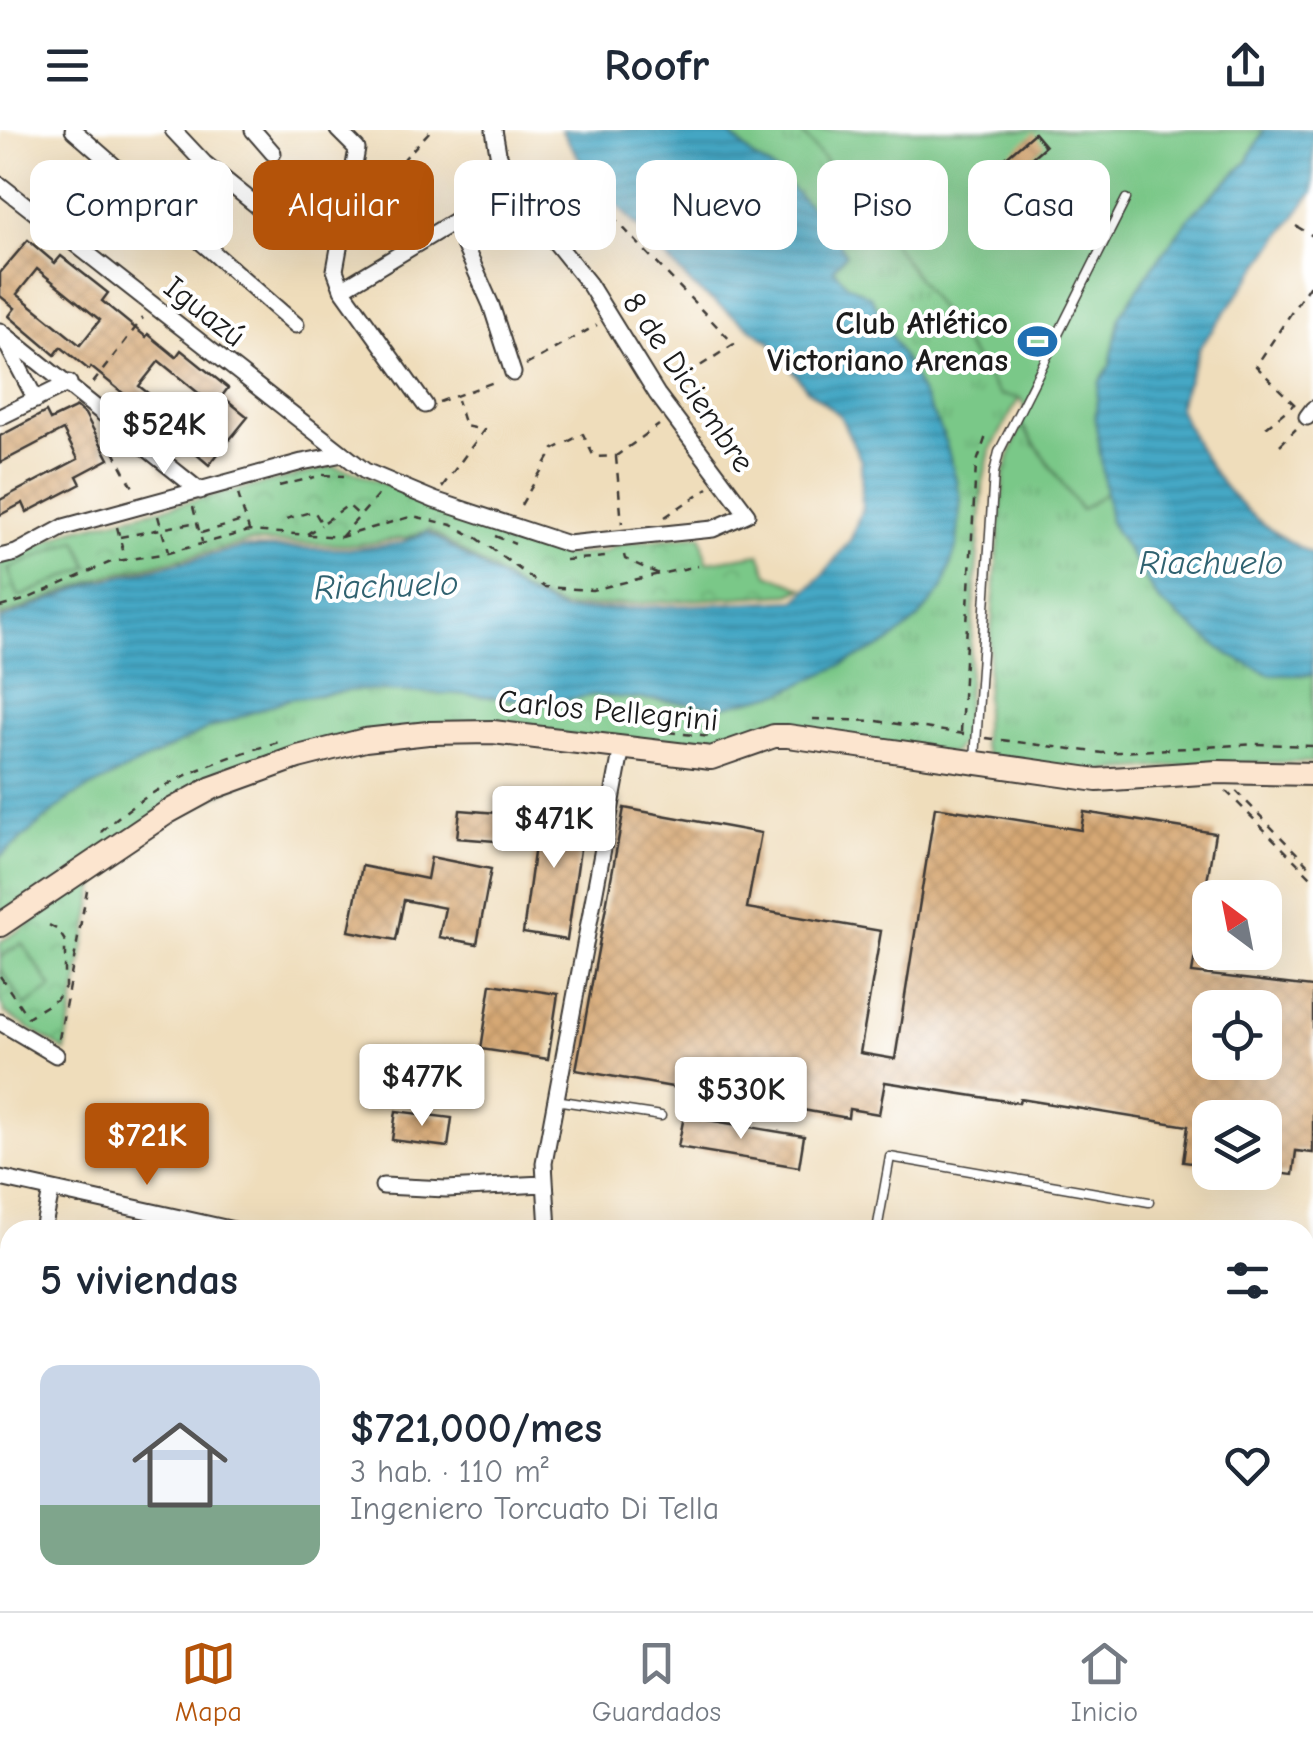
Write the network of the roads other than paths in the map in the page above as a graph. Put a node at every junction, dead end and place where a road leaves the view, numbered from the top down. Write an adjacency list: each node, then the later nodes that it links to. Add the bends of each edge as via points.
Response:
1 (73, 130): 16 (street)
2 (173, 130): 10 (street)
3 (253, 130): 6 (street)
4 (494, 130): 7 (street, 8 de Diciembre)
5 (342, 132): 15 (street, via 357,149 335,270)
6 (272, 153)
7 (501, 160)
8 (6, 190): 11 (street); 22 (street, Iguazú)
9 (1126, 200): 27 (lane, via 999,452)
10 (253, 202)
11 (0, 210)
12 (454, 222): 15 (street)
13 (466, 250): 17 (street)
14 (560, 250): 24 (street, 8 de Diciembre)
15 (342, 289): 20 (street)
16 (296, 325)
17 (512, 373)
18 (69, 384): 19 (street); 19 (street, via 0,332); 23 (street)
19 (36, 400): 21 (street)
20 (425, 405)
21 (0, 417)
22 (343, 454): 23 (street); 24 (street, Iguazú, via 434,500 568,544 714,529)
23 (195, 492): 25 (street, via 64,528)
24 (747, 514)
25 (0, 557)
26 (622, 748): 27 (street, Carlos Pellegrini, via 711,758 788,736); 29 (street, Carlos Pellegrini, via 493,732 428,733 298,756 168,812); 32 (street)
27 (974, 763): 28 (street, Carlos Pellegrini, via 1098,780)
28 (1313, 774)
29 (0, 925)
30 (4, 1025): 31 (street)
31 (56, 1055)
32 (555, 1100): 33 (lane); 35 (street)
33 (660, 1116)
34 (0, 1178): 37 (street)
35 (543, 1184): 36 (street); 41 (street)
36 (383, 1186)
37 (50, 1190): 39 (street); 40 (street)
38 (1150, 1202): 42 (lane, via 890,1157)
39 (45, 1220)
40 (188, 1220)
41 (544, 1220)
42 (880, 1220)

